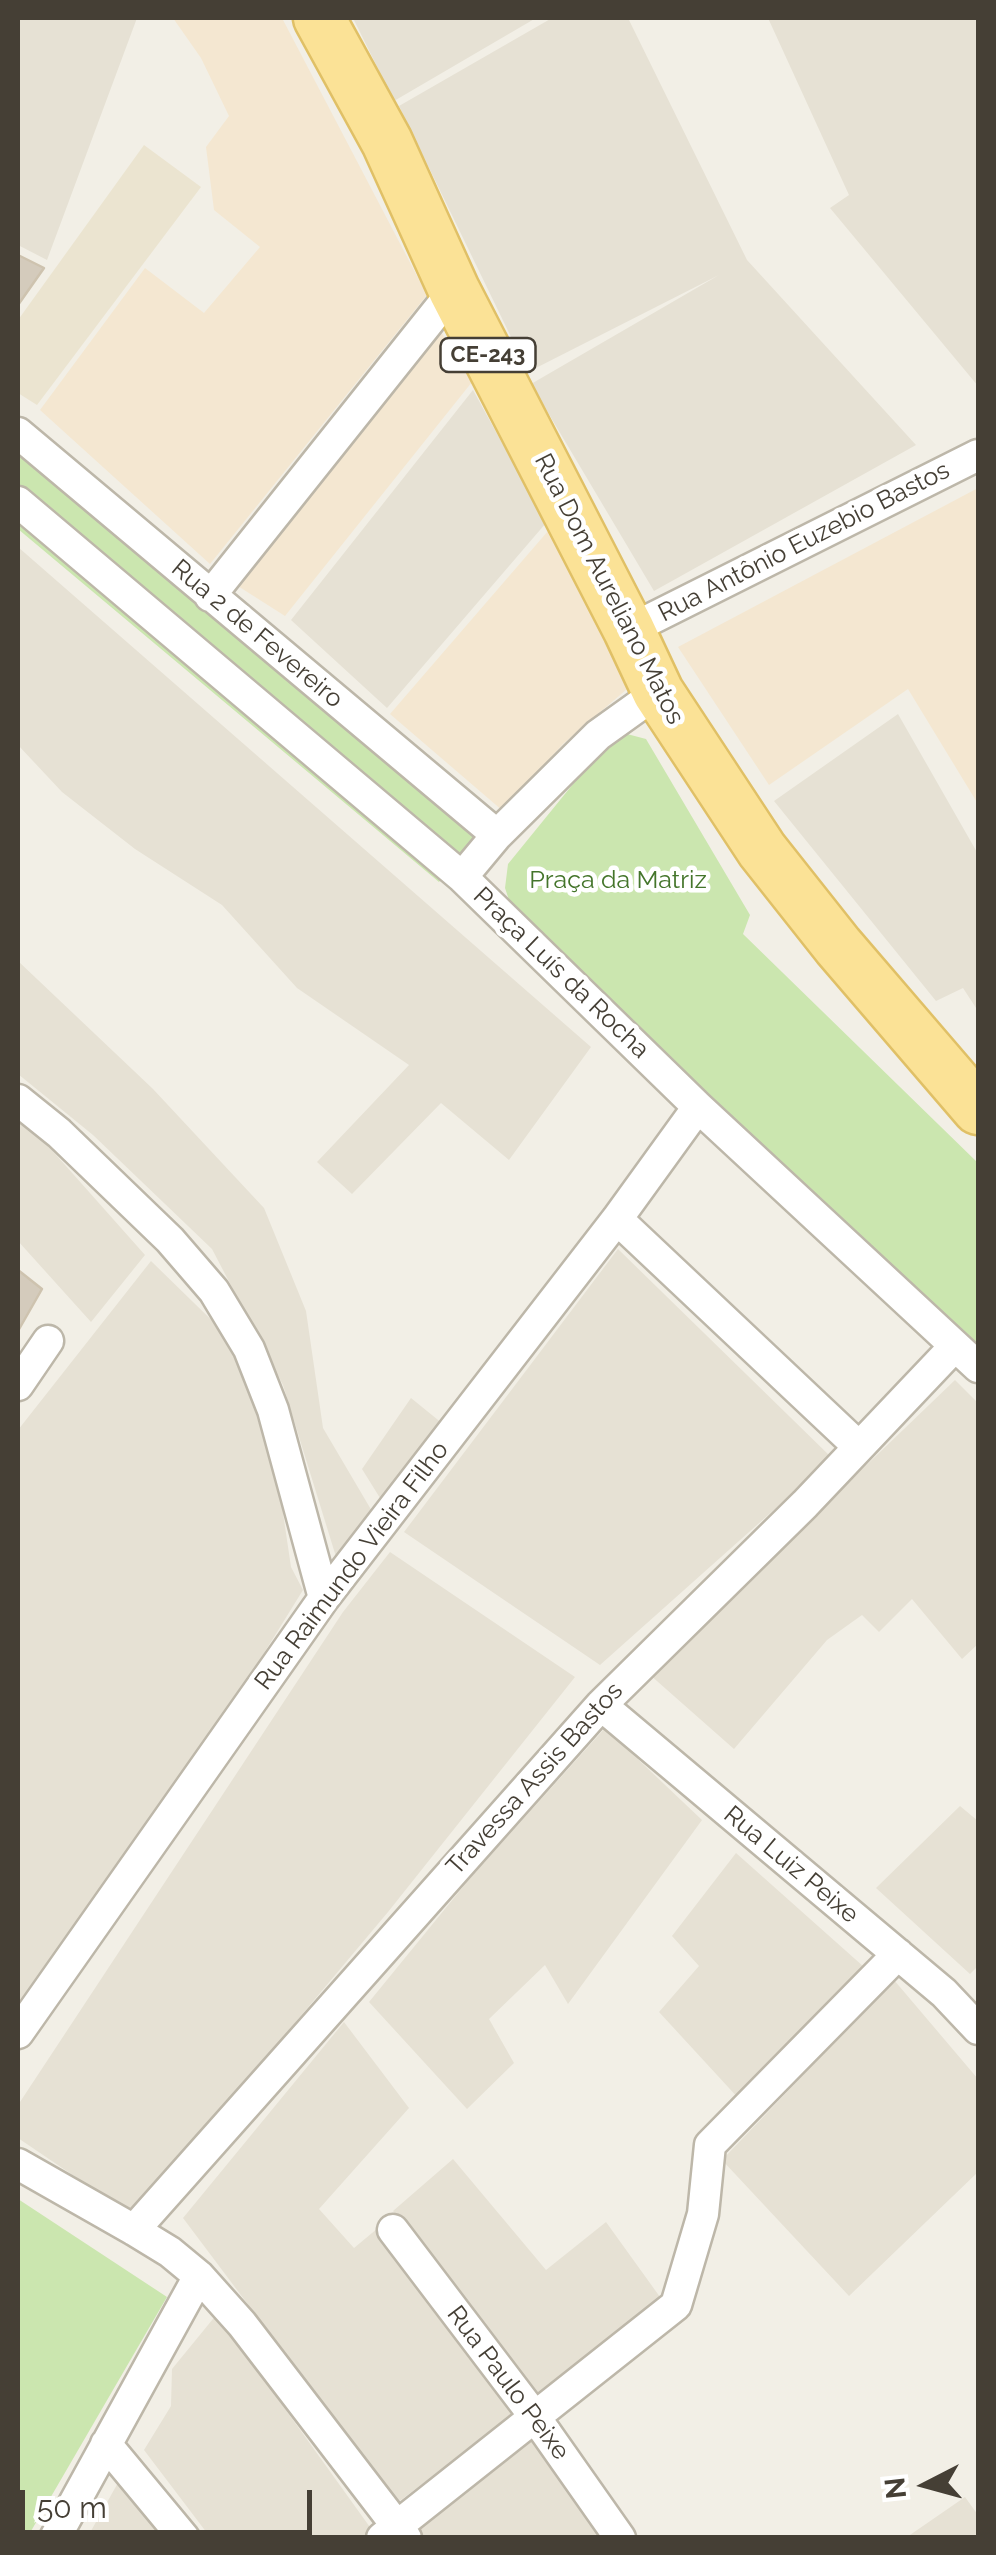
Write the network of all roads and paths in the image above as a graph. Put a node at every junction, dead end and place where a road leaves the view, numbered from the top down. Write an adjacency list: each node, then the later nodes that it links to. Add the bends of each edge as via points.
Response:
1 (319, 18): 2 (main road, Rua Dom Aureliano Matos / CE-243, via 387,142)
2 (454, 290): 6 (street); 7 (main road, Rua Dom Aureliano Matos / CE-243)
3 (18, 433): 6 (street, Rua 2 de Fevereiro)
4 (978, 455): 7 (street, Rua Antônio Euzebio Bastos)
5 (18, 502): 10 (street)
6 (210, 596): 9 (street, Rua 2 de Fevereiro)
7 (629, 630): 8 (main road, Rua Dom Aureliano Matos / CE-243)
8 (658, 692): 9 (street, Praça Luís da Rocha, via 598,736); 13 (main road, Rua Dom Aureliano Matos / CE-243, via 762,850)
9 (497, 835): 10 (street, Praça Luís da Rocha)
10 (462, 877): 12 (street, Praça Luís da Rocha)
11 (18, 1100): 20 (street, via 170,1240 214,1291 249,1349 274,1410)
12 (698, 1107): 14 (street, Rua Raimundo Vieira Filho); 16 (street, Praça Luís da Rocha)
13 (978, 1109)
14 (617, 1220): 19 (street); 20 (street, Rua Raimundo Vieira Filho)
15 (48, 1341): 18 (street)
16 (955, 1346): 17 (street, Praça Luís da Rocha); 19 (street, Travessa Assis Bastos)
17 (978, 1367)
18 (18, 1385)
19 (859, 1447): 21 (street, Travessa Assis Bastos)
20 (324, 1598): 24 (street, Rua Raimundo Vieira Filho)
21 (600, 1704): 22 (street, Rua Luiz Peixe); 26 (street, Travessa Assis Bastos)
22 (898, 1954): 23 (street, Rua Luiz Peixe); 29 (street, via 710,2144 704,2214 676,2305)
23 (978, 2030)
24 (18, 2033)
25 (18, 2164): 26 (street)
26 (134, 2230): 28 (street)
27 (394, 2230): 29 (street, Rua Paulo Peixe)
28 (200, 2276): 30 (street); 31 (street)
29 (535, 2417): 31 (street); 34 (street, Rua Paulo Peixe)
30 (106, 2444): 32 (street); 33 (street)
31 (395, 2534)
32 (55, 2538)
33 (184, 2538)
34 (620, 2538)

